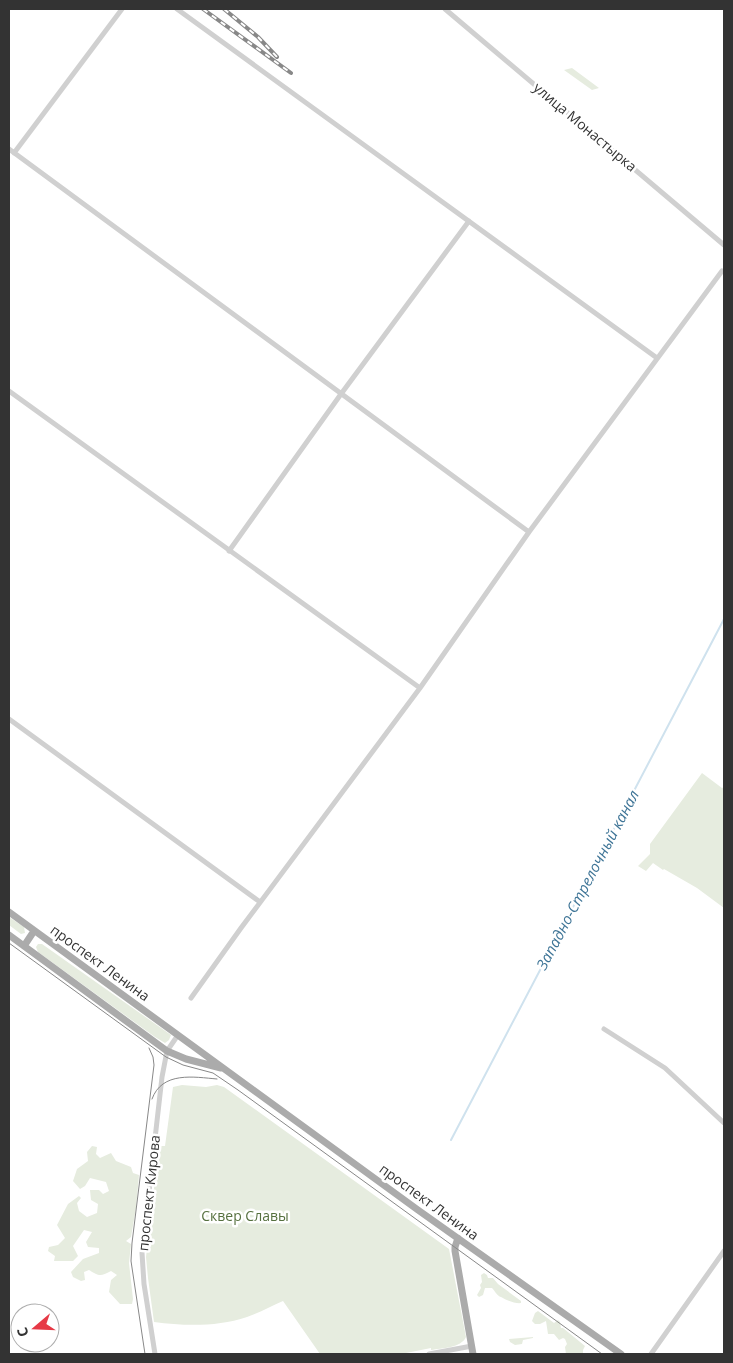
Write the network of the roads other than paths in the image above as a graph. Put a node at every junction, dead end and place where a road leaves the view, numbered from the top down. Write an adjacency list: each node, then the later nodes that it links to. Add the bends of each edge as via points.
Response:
1 (122, 9): 5 (street)
2 (177, 9): 6 (street)
3 (445, 9): 7 (street, улица Монастырка)
4 (9, 149): 5 (street)
5 (14, 153): 11 (street)
6 (469, 221): 9 (street); 11 (street)
7 (724, 245)
8 (722, 271): 9 (street)
9 (656, 358): 12 (street)
10 (9, 391): 13 (street)
11 (341, 394): 12 (street); 13 (street)
12 (529, 532): 14 (street)
13 (230, 551): 14 (street)
14 (420, 688): 16 (street)
15 (9, 719): 16 (street)
16 (260, 902): 21 (street)
17 (9, 912): 18 (main road, проспект Ленина)
18 (34, 931): 20 (main road); 23 (main road, проспект Ленина)
19 (9, 935): 20 (main road, проспект Ленина)
20 (24, 946): 24 (main road, проспект Ленина)
21 (191, 998)
22 (604, 1029): 26 (street, via 664,1068)
23 (178, 1035): 24 (street, проспект Кирова); 25 (main road, проспект Ленина)
24 (167, 1052): 25 (main road, проспект Ленина); 30 (street, проспект Кирова, via 142,1254)
25 (224, 1069): 27 (main road, проспект Ленина)
26 (724, 1123)
27 (458, 1238): 29 (main road, via 455,1251); 33 (main road, проспект Ленина)
28 (724, 1251): 34 (street)
29 (472, 1346): 31 (street); 32 (main road)
30 (155, 1354)
31 (429, 1354)
32 (473, 1354)
33 (621, 1354)
34 (651, 1354)

